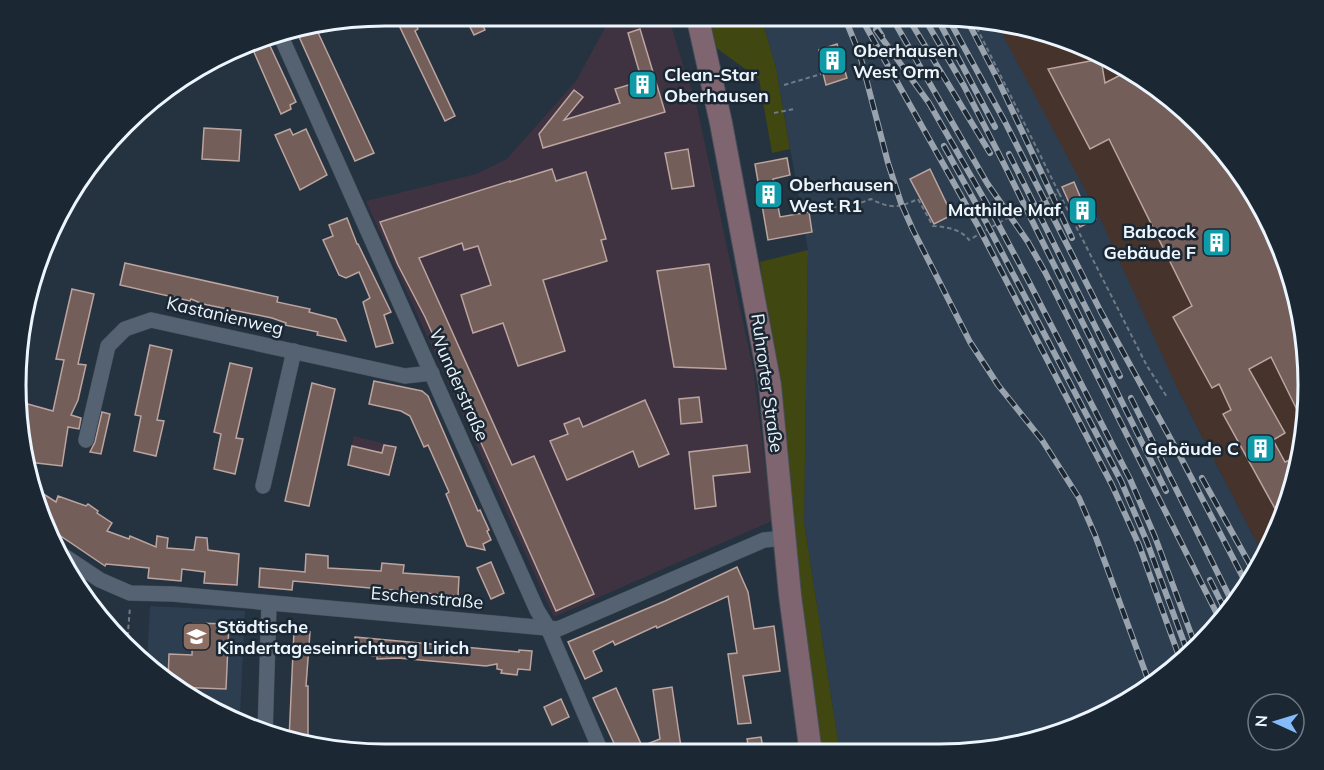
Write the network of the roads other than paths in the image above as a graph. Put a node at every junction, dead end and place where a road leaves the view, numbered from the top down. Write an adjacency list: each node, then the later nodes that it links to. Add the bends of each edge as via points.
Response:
1 (700, 26): 7 (main road, Ruhrorter Straße, via 770,386)
2 (283, 41): 4 (street, Wunderstraße)
3 (294, 351): 4 (street, Kastanienweg, via 405,376); 5 (street, Kastanienweg, via 151,320 125,329 108,346); 6 (street, Kastanienweg)
4 (432, 373): 10 (street, Wunderstraße)
5 (86, 440)
6 (263, 486)
7 (786, 538): 10 (street, Eschenstraße, via 764,540 569,625); 13 (main road, Ruhrorter Straße)
8 (72, 561): 9 (street, Eschenstraße, via 130,593)
9 (269, 604): 10 (street, Eschenstraße); 11 (street)
10 (548, 628): 12 (street, Wunderstraße)
11 (265, 724)
12 (598, 744)
13 (810, 744)

